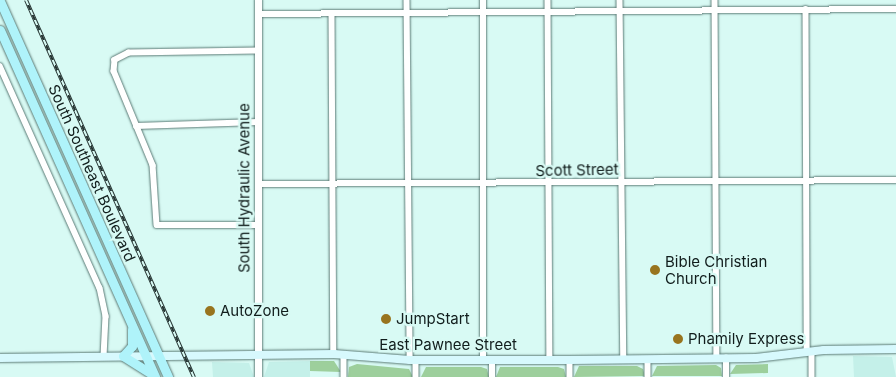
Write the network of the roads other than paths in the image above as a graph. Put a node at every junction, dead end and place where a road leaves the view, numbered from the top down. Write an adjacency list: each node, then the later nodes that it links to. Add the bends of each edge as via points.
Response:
1 (258, 0): 16 (street, South Hydraulic Avenue)
2 (407, 0): 15 (street)
3 (484, 0): 12 (street)
4 (548, 0): 13 (street)
5 (620, 0): 10 (street)
6 (715, 0): 11 (street)
7 (0, 1): 40 (main road, South Southeast Boulevard)
8 (896, 9): 9 (street)
9 (806, 10): 11 (street); 22 (street)
10 (622, 11): 11 (street); 13 (street); 25 (street)
11 (714, 11): 24 (street)
12 (484, 12): 13 (street); 15 (street); 30 (street)
13 (548, 12): 26 (street)
14 (332, 13): 15 (street); 16 (street); 28 (street)
15 (407, 13): 29 (street)
16 (258, 14): 18 (street, South Hydraulic Avenue)
17 (0, 30): 32 (main road, South Southeast Boulevard)
18 (258, 51): 20 (street, South Hydraulic Avenue); 21 (street, via 147,52 116,60 114,71)
19 (0, 66): 41 (street, via 100,288 106,316)
20 (258, 122): 21 (street); 27 (street, South Hydraulic Avenue)
21 (136, 126): 31 (street, via 156,179 157,225)
22 (807, 180): 23 (street, Scott Street); 24 (street, Scott Street); 34 (street)
23 (896, 180)
24 (715, 181): 25 (street, Scott Street); 43 (street)
25 (624, 182): 26 (street, Scott Street); 45 (street)
26 (548, 183): 30 (street, Scott Street); 50 (street)
27 (258, 184): 28 (street, Scott Street); 31 (street, South Hydraulic Avenue)
28 (333, 184): 29 (street, Scott Street); 36 (street)
29 (409, 184): 30 (street, Scott Street); 47 (street)
30 (484, 184): 48 (street)
31 (258, 225): 35 (street, South Hydraulic Avenue)
32 (131, 321): 38 (main road, via 132,346); 39 (main road, South Southeast Boulevard)
33 (896, 349): 34 (main road, East Pawnee Street)
34 (810, 352): 44 (main road, East Pawnee Street); 61 (street)
35 (258, 354): 36 (main road, East Pawnee Street); 40 (main road, East Pawnee Street); 54 (street, South Hydraulic Avenue)
36 (334, 354): 37 (main road, East Pawnee Street)
37 (344, 355): 47 (main road, East Pawnee Street); 55 (street)
38 (123, 356): 39 (main road, East Pawnee Street); 41 (main road, East Pawnee Street); 52 (main road)
39 (146, 356): 40 (main road, East Pawnee Street); 52 (main road, South Southeast Boulevard)
40 (158, 356): 53 (main road, South Southeast Boulevard)
41 (104, 357): 42 (main road, East Pawnee Street)
42 (0, 358)
43 (717, 358): 44 (main road, East Pawnee Street); 46 (main road, East Pawnee Street)
44 (726, 358): 60 (street)
45 (624, 359): 46 (main road, East Pawnee Street); 51 (main road, East Pawnee Street)
46 (648, 359): 59 (street)
47 (413, 360): 48 (main road, East Pawnee Street); 56 (street)
48 (483, 360): 49 (main road, East Pawnee Street)
49 (492, 360): 50 (main road, East Pawnee Street); 57 (street)
50 (550, 360): 51 (main road, East Pawnee Street)
51 (570, 360): 58 (street)
52 (155, 377)
53 (168, 377)
54 (258, 377)
55 (344, 377)
56 (416, 377)
57 (492, 377)
58 (570, 377)
59 (648, 377)
60 (726, 377)
61 (812, 377)

